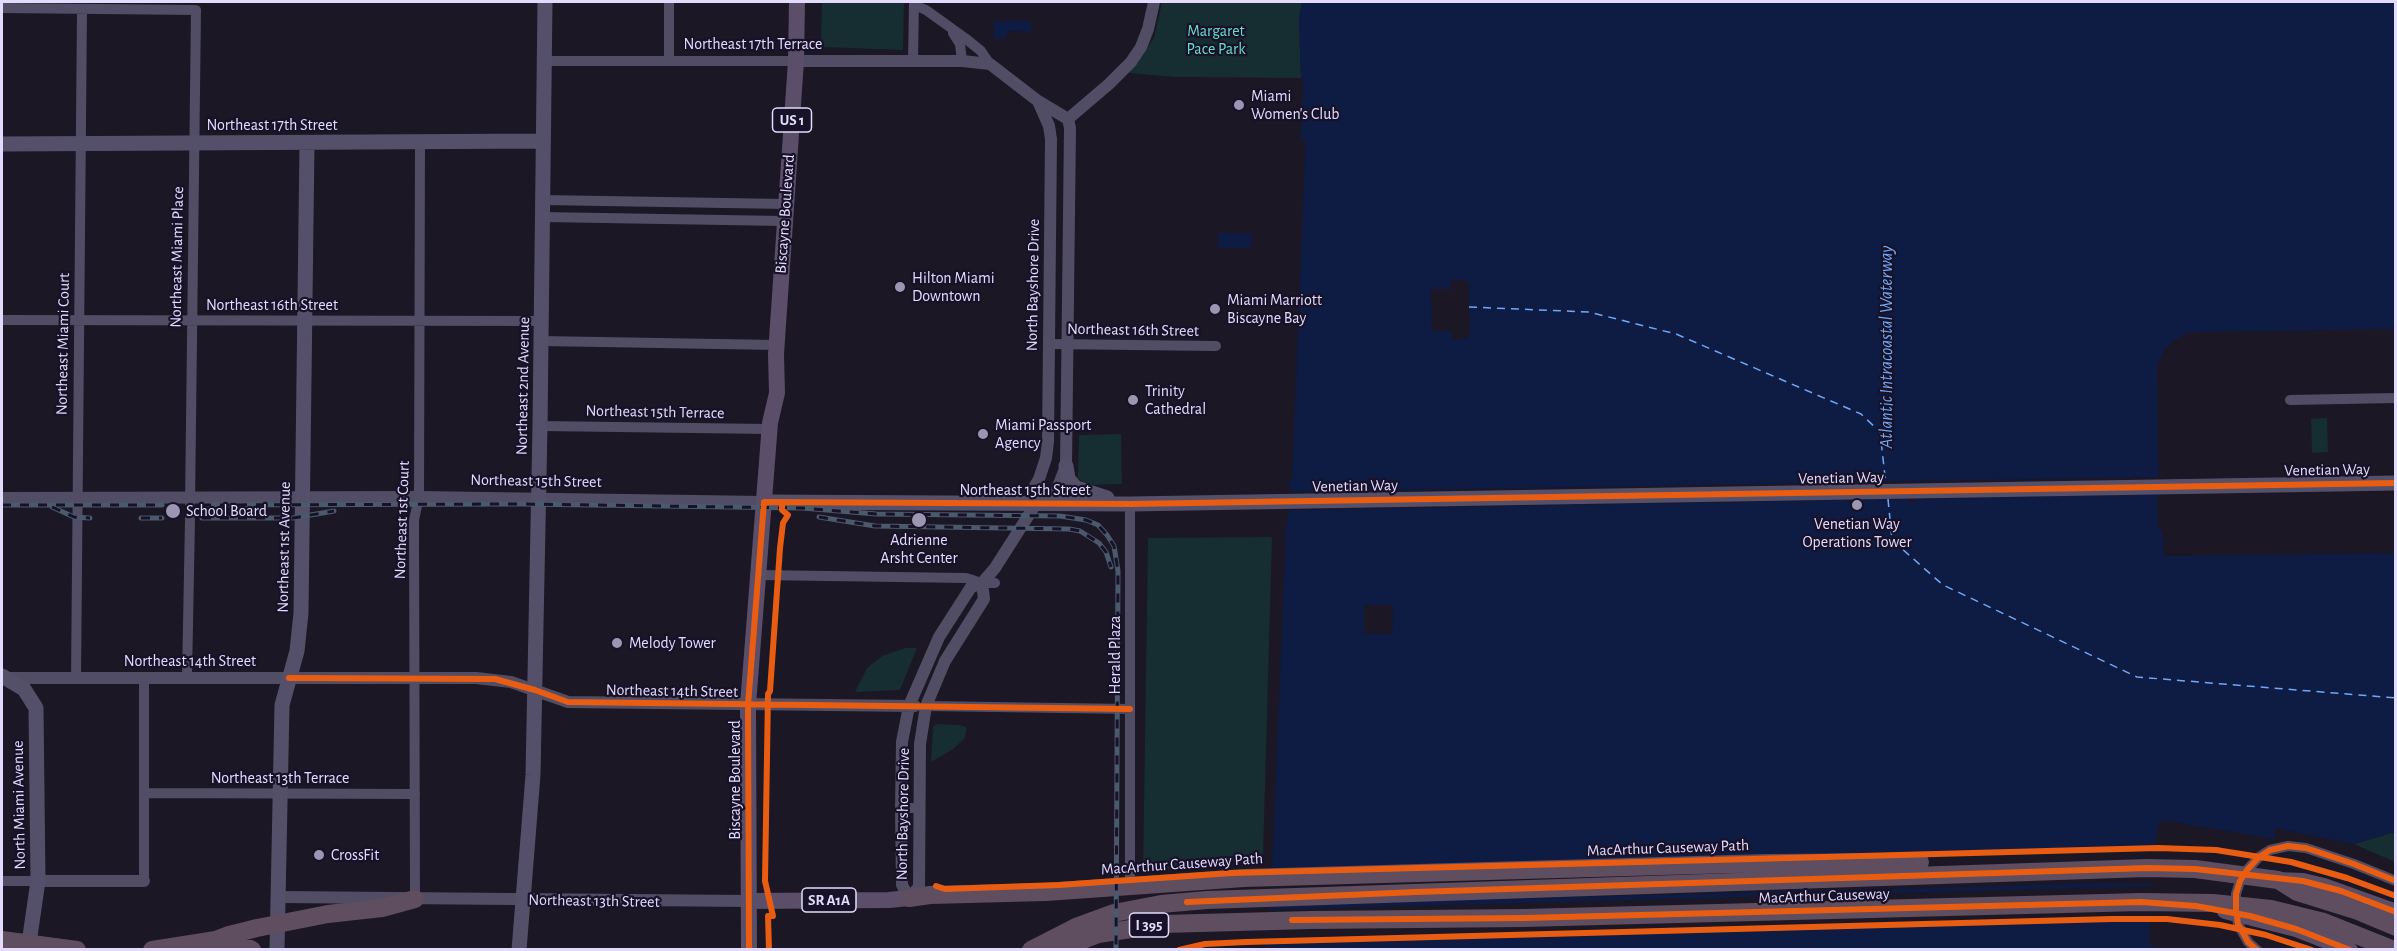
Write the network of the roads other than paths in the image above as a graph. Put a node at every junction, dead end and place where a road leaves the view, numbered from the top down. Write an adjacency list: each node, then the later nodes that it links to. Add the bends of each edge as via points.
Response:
1 (545, 2): 9 (main road, Northeast 2nd Avenue)
2 (669, 2): 10 (street)
3 (797, 2): 11 (main road, Biscayne Boulevard / US 1)
4 (1154, 2): 16 (street, via 1148,29 1131,62)
5 (914, 3): 8 (street); 12 (street)
6 (2, 8): 7 (street)
7 (82, 10): 20 (street, Northeast Miami Place, via 196,10); 23 (street, Northeast Miami Court)
8 (951, 30): 13 (street, via 960,44); 14 (street, via 981,51)
9 (544, 60): 10 (street, Northeast 17th Terrace); 18 (main road, Northeast 2nd Avenue)
10 (669, 60): 11 (street, Northeast 17th Terrace)
11 (796, 61): 12 (street, Northeast 17th Terrace); 28 (main road, Biscayne Boulevard / US 1)
12 (912, 62): 13 (street, Northeast 17th Terrace)
13 (962, 62): 14 (street, Northeast 17th Terrace)
14 (990, 64): 15 (street)
15 (1038, 101): 16 (street); 17 (street, North Bayshore Drive)
16 (1068, 119): 24 (street, North Bayshore Drive)
17 (1051, 139): 24 (street); 26 (street, North Bayshore Drive)
18 (543, 141): 19 (main road, Northeast 17th Street); 27 (main road, Northeast 2nd Avenue)
19 (420, 142): 21 (main road, Northeast 17th Street); 37 (street, Northeast 1st Court)
20 (194, 143): 21 (main road, Northeast 17th Street); 23 (main road, Northeast 17th Street); 35 (street, Northeast Miami Place)
21 (307, 143): 36 (main road, Northeast 1st Avenue)
22 (2, 144): 23 (main road, Northeast 17th Street)
23 (80, 144): 34 (street, Northeast Miami Court)
24 (1069, 157): 25 (street, North Bayshore Drive)
25 (1069, 173): 26 (street, via 1055,182); 32 (street, North Bayshore Drive)
26 (1050, 192): 29 (street, North Bayshore Drive)
27 (542, 200): 28 (street); 30 (main road, Northeast 2nd Avenue)
28 (786, 204): 31 (main road, Biscayne Boulevard / US 1)
29 (1051, 205): 32 (street, via 1057,212 1058,233); 40 (street, North Bayshore Drive)
30 (542, 217): 31 (street); 38 (main road, Northeast 2nd Avenue)
31 (784, 221): 43 (main road, Biscayne Boulevard / US 1)
32 (1068, 245): 41 (street, North Bayshore Drive)
33 (2, 320): 34 (street, Northeast 16th Street)
34 (79, 320): 35 (street, Northeast 16th Street); 53 (street, Northeast Miami Court)
35 (192, 320): 36 (street, Northeast 16th Street); 55 (street, Northeast Miami Place)
36 (305, 320): 37 (street, Northeast 16th Street); 52 (main road, Northeast 1st Avenue)
37 (420, 320): 38 (street, Northeast 16th Street); 50 (street, Northeast 1st Court)
38 (542, 321): 39 (main road, Northeast 2nd Avenue)
39 (542, 341): 43 (street); 47 (main road, Northeast 2nd Avenue)
40 (1049, 344): 41 (street, Northeast 16th Street); 58 (street, North Bayshore Drive, via 1046,458 1032,491)
41 (1067, 344): 42 (street, Northeast 16th Street); 48 (street, North Bayshore Drive)
42 (1216, 346)
43 (776, 350): 46 (main road, Biscayne Boulevard / US 1, via 777,393)
44 (2396, 398): 45 (street)
45 (2290, 400)
46 (770, 423): 47 (street, Northeast 15th Terrace); 57 (main road, Biscayne Boulevard / US 1)
47 (540, 426): 54 (main road, Northeast 2nd Avenue)
48 (1066, 466): 58 (street, North Bayshore Drive, via 1056,492); 59 (main road, via 1068,479 1076,488)
49 (2396, 483): 56 (main road, Venetian Way)
50 (419, 497): 52 (street, Northeast 15th Street); 54 (street, Northeast 15th Street); 69 (street, Northeast 1st Court, via 414,520)
51 (2, 498): 53 (street, Northeast 15th Street)
52 (303, 498): 55 (street, Northeast 15th Street); 68 (main road, Northeast 1st Avenue, via 300,627)
53 (76, 499): 55 (street, Northeast 15th Street); 66 (street, Northeast Miami Court)
54 (539, 499): 57 (street, Northeast 15th Street); 70 (main road, Northeast 2nd Avenue)
55 (190, 501)
56 (1286, 501): 59 (main road, Northeast 15th Street)
57 (764, 502): 58 (main road, Northeast 15th Street); 61 (main road, Biscayne Boulevard / US 1)
58 (1037, 502): 59 (main road, Northeast 15th Street); 62 (street, North Bayshore Drive, via 1013,543)
59 (1130, 504): 74 (street, Herald Plaza)
60 (190, 519): 67 (street)
61 (758, 575): 62 (street, via 966,578); 71 (main road, Biscayne Boulevard / US 1)
62 (982, 583): 63 (street); 72 (street, North Bayshore Drive, via 971,587 939,637); 73 (street, North Bayshore Drive, via 984,599 945,661)
63 (995, 583)
64 (2, 677): 66 (street, Northeast 14th Street); 83 (main road, North Miami Avenue, via 24,689 36,708)
65 (144, 677): 66 (street, Northeast 14th Street); 67 (street, Northeast 14th Street); 76 (street)
66 (76, 678)
67 (188, 678): 68 (street, Northeast 14th Street)
68 (289, 678): 69 (street, Northeast 14th Street); 75 (main road, Northeast 1st Avenue, via 282,705)
69 (415, 678): 70 (street, Northeast 14th Street, via 495,679); 77 (street, Northeast 1st Court)
70 (535, 690): 71 (street, Northeast 14th Street, via 568,702); 90 (main road, Northeast 2nd Avenue)
71 (748, 705): 72 (street, Northeast 14th Street); 91 (main road, Biscayne Boulevard / US 1)
72 (909, 706): 73 (street, Northeast 14th Street); 78 (street, North Bayshore Drive, via 902,742)
73 (926, 706): 74 (street, Northeast 14th Street); 79 (street, North Bayshore Drive, via 920,744)
74 (1130, 709): 81 (street, Herald Plaza)
75 (279, 792): 76 (street, Northeast 13th Terrace); 77 (street, Northeast 13th Terrace); 87 (main road, Northeast 1st Avenue)
76 (145, 793): 84 (street)
77 (415, 794): 89 (street, Northeast 1st Court)
78 (901, 808): 79 (street); 88 (street, North Bayshore Drive, via 902,885)
79 (919, 808): 88 (street, North Bayshore Drive, via 919,887)
80 (2001, 872): 86 (highway, MacArthur Causeway, via 2186,868 2278,880 2297,892); 88 (highway, via 1973,862 1803,863 1244,878); 108 (highway, MacArthur Causeway / I 395, via 1187,902 1104,916)
81 (1130, 878)
82 (2, 881): 83 (street)
83 (38, 881): 84 (street); 100 (main road, North Miami Avenue)
84 (144, 881)
85 (2396, 881): 111 (street, via 2306,848 2270,850 2247,870 2236,894 2238,924)
86 (2324, 893): 92 (highway); 95 (highway, MacArthur Causeway)
87 (279, 897): 89 (street, Northeast 13th Street); 93 (main road, Northeast 1st Avenue)
88 (909, 898): 91 (main road, Northeast 13th Street / SR A1A)
89 (415, 899): 90 (street, Northeast 13th Street); 93 (highway)
90 (524, 900): 91 (street, Northeast 13th Street); 106 (main road, Northeast 2nd Avenue)
91 (749, 901): 107 (main road, Biscayne Boulevard / US 1)
92 (2396, 912)
93 (278, 924): 99 (highway); 105 (main road, Northeast 1st Avenue)
94 (2309, 925): 97 (highway, MacArthur Causeway / I 395, via 2242,905 2104,902 1524,918 1246,921 1152,924); 112 (highway); 113 (highway, MacArthur Causeway, via 2354,932)
95 (2396, 927)
96 (2, 928): 101 (highway)
97 (1104, 933): 109 (highway, I 395); 110 (highway)
98 (2, 940): 100 (highway)
99 (216, 940): 103 (highway); 104 (highway, via 235,942)
100 (28, 947): 102 (highway)
101 (47, 950)
102 (77, 950)
103 (152, 950)
104 (252, 950)
105 (277, 950)
106 (519, 950)
107 (749, 950)
108 (1031, 950)
109 (1057, 950)
110 (1075, 950)
111 (2257, 950)
112 (2350, 950)
113 (2394, 950)

